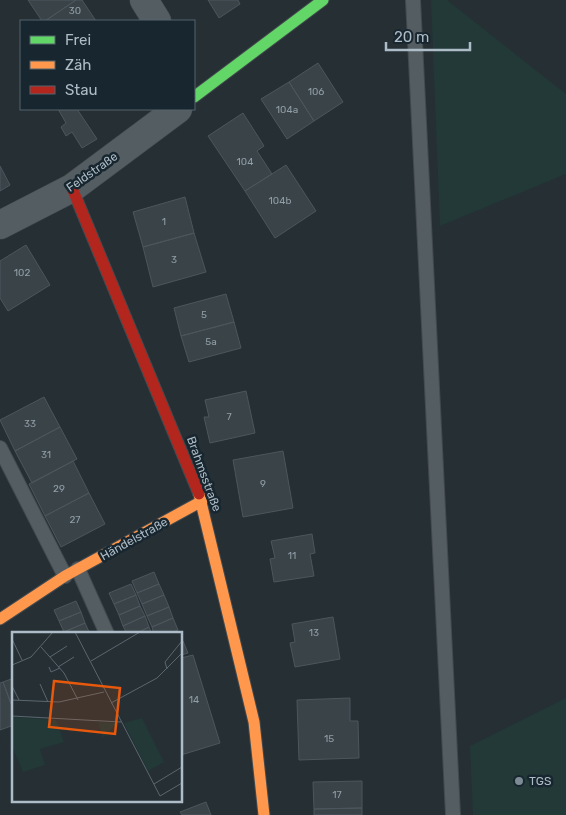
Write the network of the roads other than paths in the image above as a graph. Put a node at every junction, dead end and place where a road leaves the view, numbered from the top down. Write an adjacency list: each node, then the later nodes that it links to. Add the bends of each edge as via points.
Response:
1 (144, 0): 4 (street)
2 (323, 0): 5 (street)
3 (412, 0): 16 (lane)
4 (156, 20)
5 (196, 90)
6 (177, 110): 7 (street, Feldstraße)
7 (72, 188): 8 (street, Feldstraße); 10 (street, Brahmsstraße)
8 (0, 225)
9 (0, 448): 12 (lane)
10 (202, 501): 11 (street, Händelstraße); 15 (street, Brahmsstraße, via 254,722)
11 (78, 569): 12 (street, Händelstraße); 14 (lane)
12 (65, 576): 13 (street, Händelstraße)
13 (0, 620)
14 (106, 632)
15 (264, 815)
16 (454, 815)

